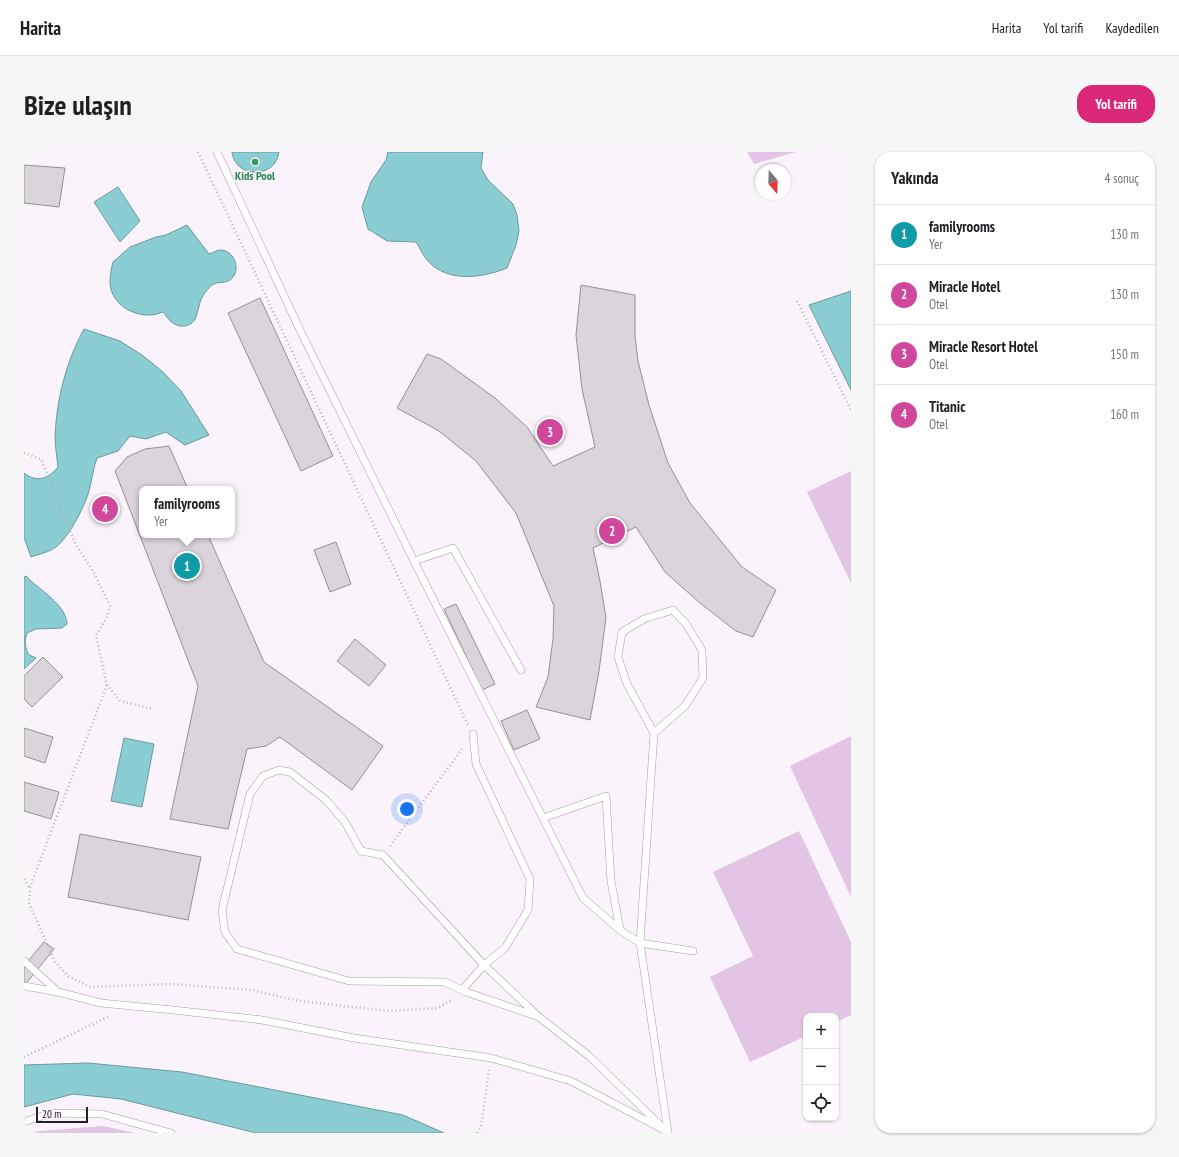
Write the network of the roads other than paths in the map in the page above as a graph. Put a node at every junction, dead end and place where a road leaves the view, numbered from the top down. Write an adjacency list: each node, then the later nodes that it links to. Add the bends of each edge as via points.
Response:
1 (217, 152): 2 (lane, via 300,330)
2 (414, 561): 3 (lane, via 453,548); 6 (lane)
3 (521, 670)
4 (654, 733): 4 (lane, via 627,684 618,657 622,632 644,619 673,610 686,624 702,650 703,678 685,706); 8 (lane)
5 (473, 734): 11 (lane, via 476,764 530,879 528,910 505,948)
6 (543, 818): 7 (lane, via 583,898); 7 (lane, via 606,796 611,881)
7 (620, 930): 8 (lane)
8 (640, 942): 9 (lane); 17 (lane)
9 (693, 951)
10 (24, 962): 14 (lane)
11 (484, 965): 13 (lane); 13 (lane, via 383,855 361,851 345,822 326,800 290,772 279,770 263,776 250,794 222,910 225,932 237,949 350,981 445,982); 15 (lane)
12 (24, 986): 14 (lane)
13 (464, 991): 15 (lane)
14 (58, 992): 17 (lane, via 101,1003 262,1020 354,1038 491,1058 571,1081)
15 (539, 1017): 17 (lane, via 589,1056)
16 (24, 1122): 18 (lane, via 51,1113 102,1114)
17 (669, 1132)
18 (171, 1133)

